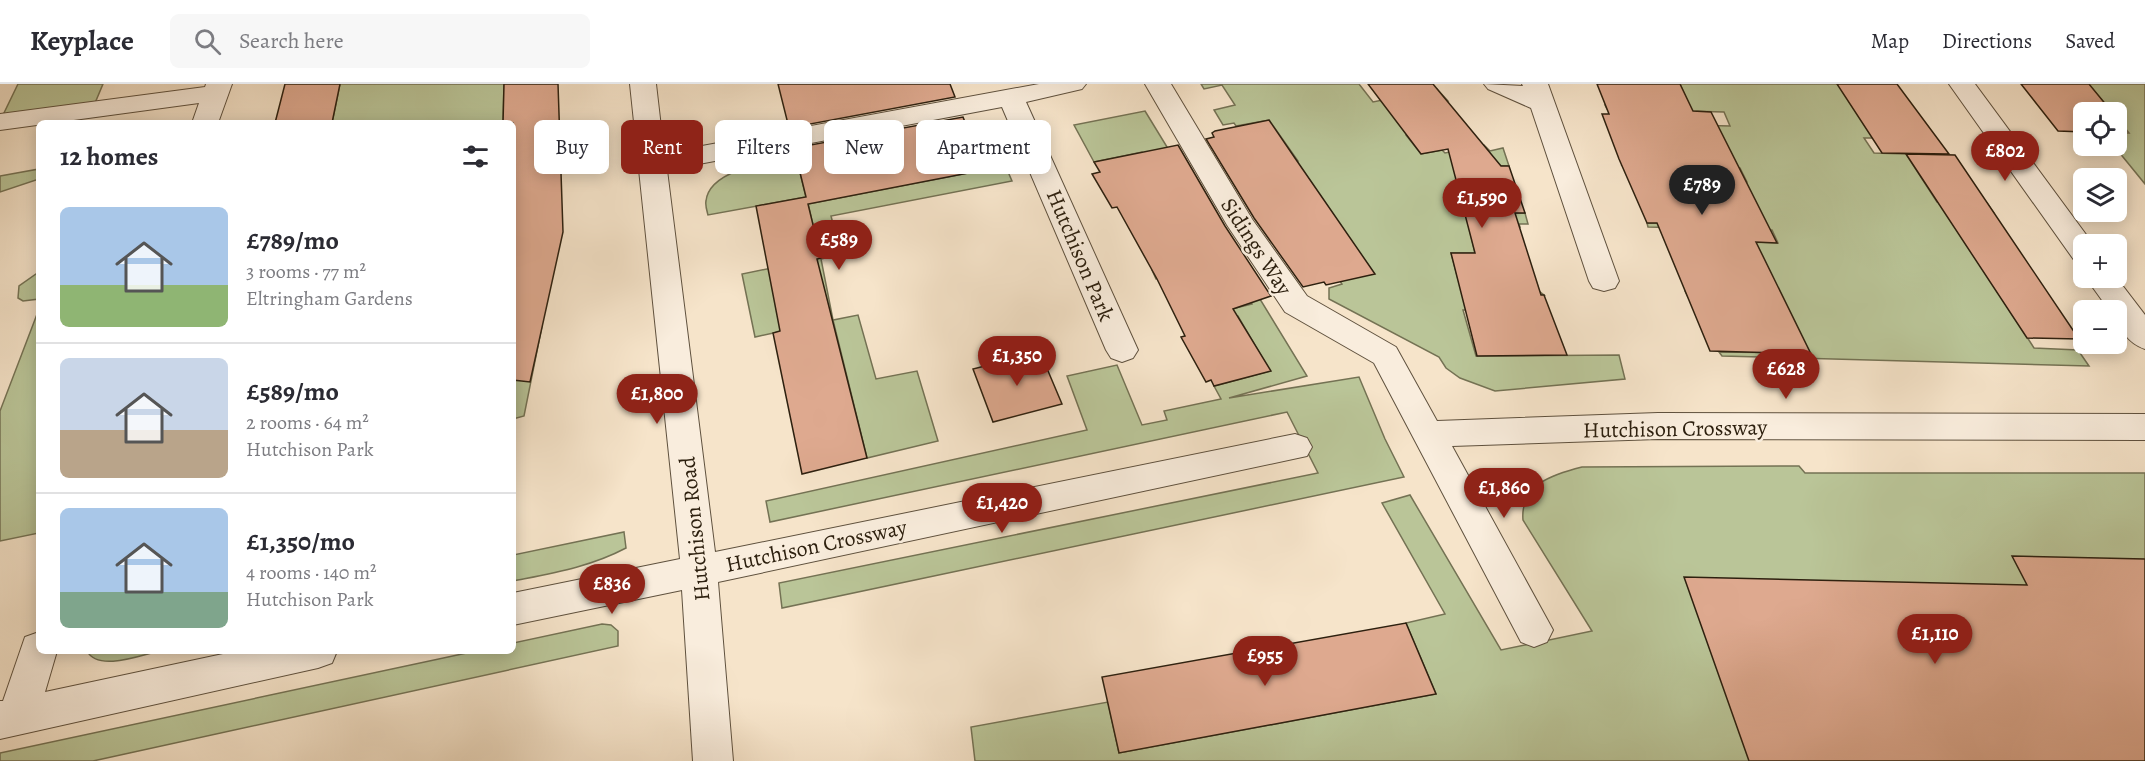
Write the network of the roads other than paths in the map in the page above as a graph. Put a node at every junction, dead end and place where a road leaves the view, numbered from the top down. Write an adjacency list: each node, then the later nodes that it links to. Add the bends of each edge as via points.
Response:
1 (643, 84): 10 (street, Hutchison Road)
2 (1074, 84): 7 (street)
3 (1158, 84): 22 (street, Sidings Way, via 1241,225 1296,304 1385,355)
4 (1497, 84): 6 (street)
5 (1962, 84): 16 (street)
6 (1538, 94): 17 (street)
7 (1011, 98): 14 (street); 20 (street, Hutchison Park)
8 (212, 103): 9 (street); 11 (street)
9 (141, 120)
10 (648, 120)
11 (0, 122)
12 (36, 136): 13 (street)
13 (0, 141)
14 (703, 155)
15 (654, 174): 24 (street, Hutchison Road)
16 (2073, 238)
17 (1604, 281)
18 (2108, 288): 19 (street)
19 (2145, 338)
20 (1122, 350)
21 (2145, 428): 22 (street, Hutchison Crossway, via 1658,426)
22 (1427, 434): 26 (street)
23 (1295, 447): 24 (street, Hutchison Crossway)
24 (699, 568): 25 (street, Hutchison Crossway); 30 (street, Hutchison Road)
25 (516, 608)
26 (1534, 630)
27 (37, 654): 29 (street)
28 (304, 654): 29 (street)
29 (9, 718)
30 (713, 761)

